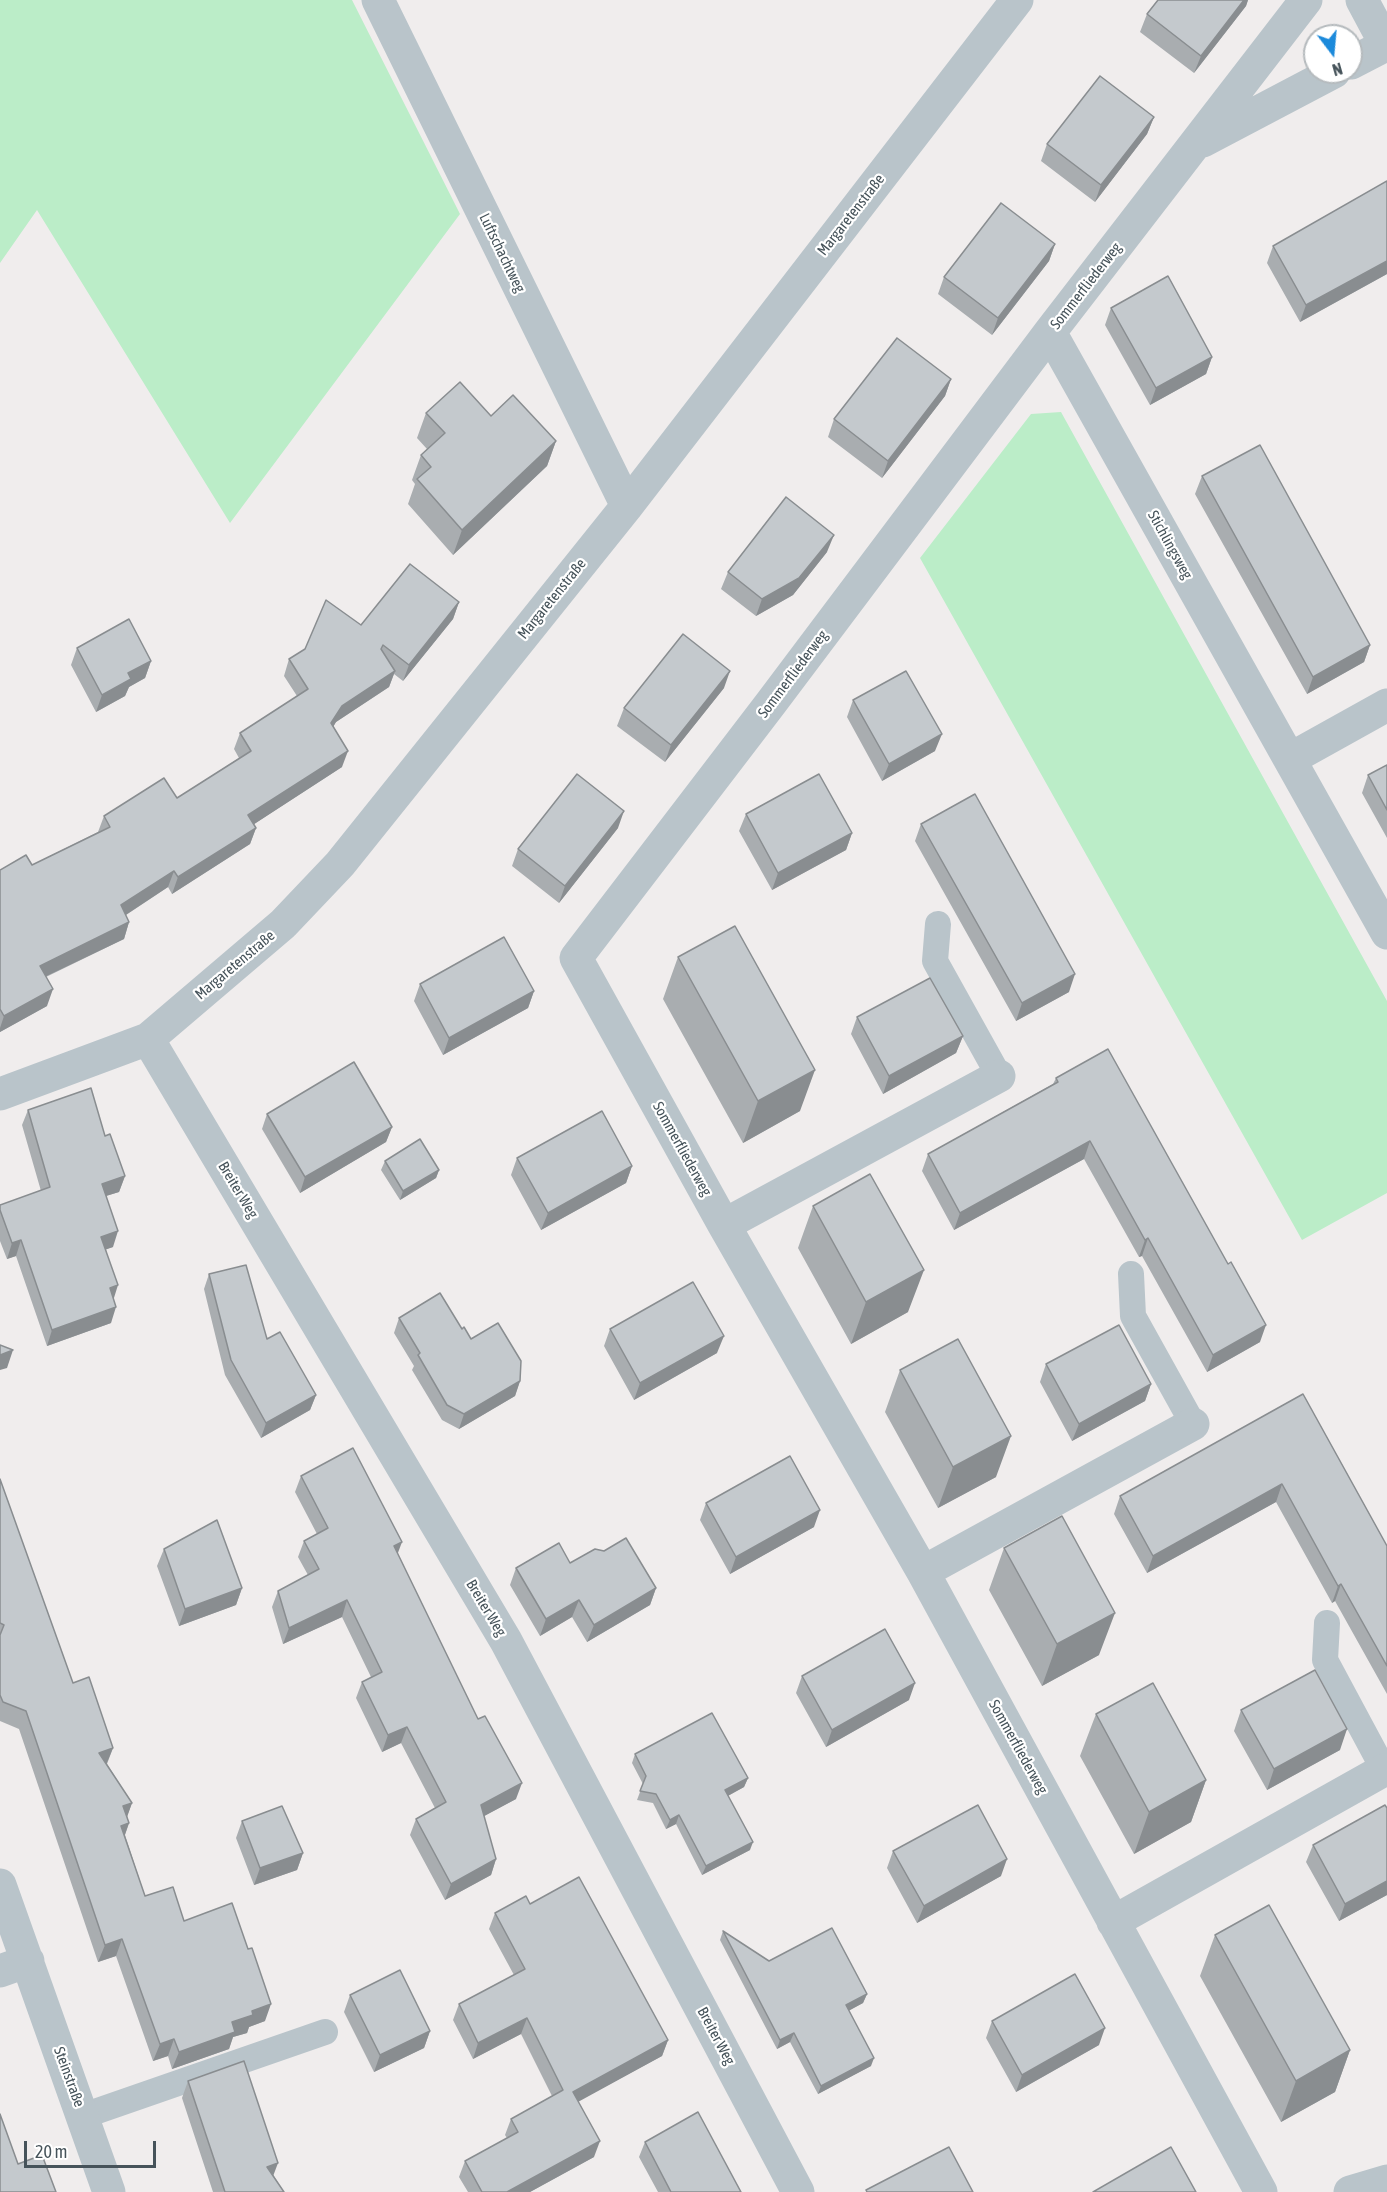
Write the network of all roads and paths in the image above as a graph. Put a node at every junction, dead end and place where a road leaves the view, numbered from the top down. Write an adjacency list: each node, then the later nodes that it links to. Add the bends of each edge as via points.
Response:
1 (378, 0): 9 (street, Luftschachtweg)
2 (1017, 0): 9 (street, Margaretenstraße)
3 (1306, 0): 7 (street, Sommerfliederweg)
4 (1362, 0): 5 (street, via 1386,45)
5 (1363, 57)
6 (1311, 84): 7 (street, Sommerfliederweg)
7 (1193, 146): 8 (street, Sommerfliederweg)
8 (1050, 332): 11 (street, Stichlingsweg); 17 (street, Sommerfliederweg, via 576,958)
9 (627, 506): 14 (street, Margaretenstraße, via 340,864 283,924)
10 (1387, 705): 11 (street)
11 (1290, 759): 13 (street, Stichlingsweg)
12 (938, 924): 15 (lane, via 935,961)
13 (1387, 933)
14 (148, 1039): 16 (street, Margaretenstraße); 30 (street, Breiter Weg, via 506,1641)
15 (999, 1076): 17 (street)
16 (0, 1094)
17 (724, 1225): 20 (street, Sommerfliederweg)
18 (1131, 1274): 19 (lane, via 1133,1316)
19 (1192, 1424): 20 (street)
20 (922, 1572): 24 (street, Sommerfliederweg)
21 (1327, 1623): 22 (lane, via 1325,1660)
22 (1384, 1770): 24 (street)
23 (0, 1885): 25 (street, Steinstraße)
24 (1113, 1922): 31 (street, Sommerfliederweg)
25 (14, 1966): 27 (street, Steinstraße)
26 (325, 2032): 27 (lane)
27 (83, 2116): 29 (street, Steinstraße)
28 (1387, 2181): 32 (street)
29 (110, 2192)
30 (798, 2192)
31 (1261, 2192)
32 (1350, 2192)

